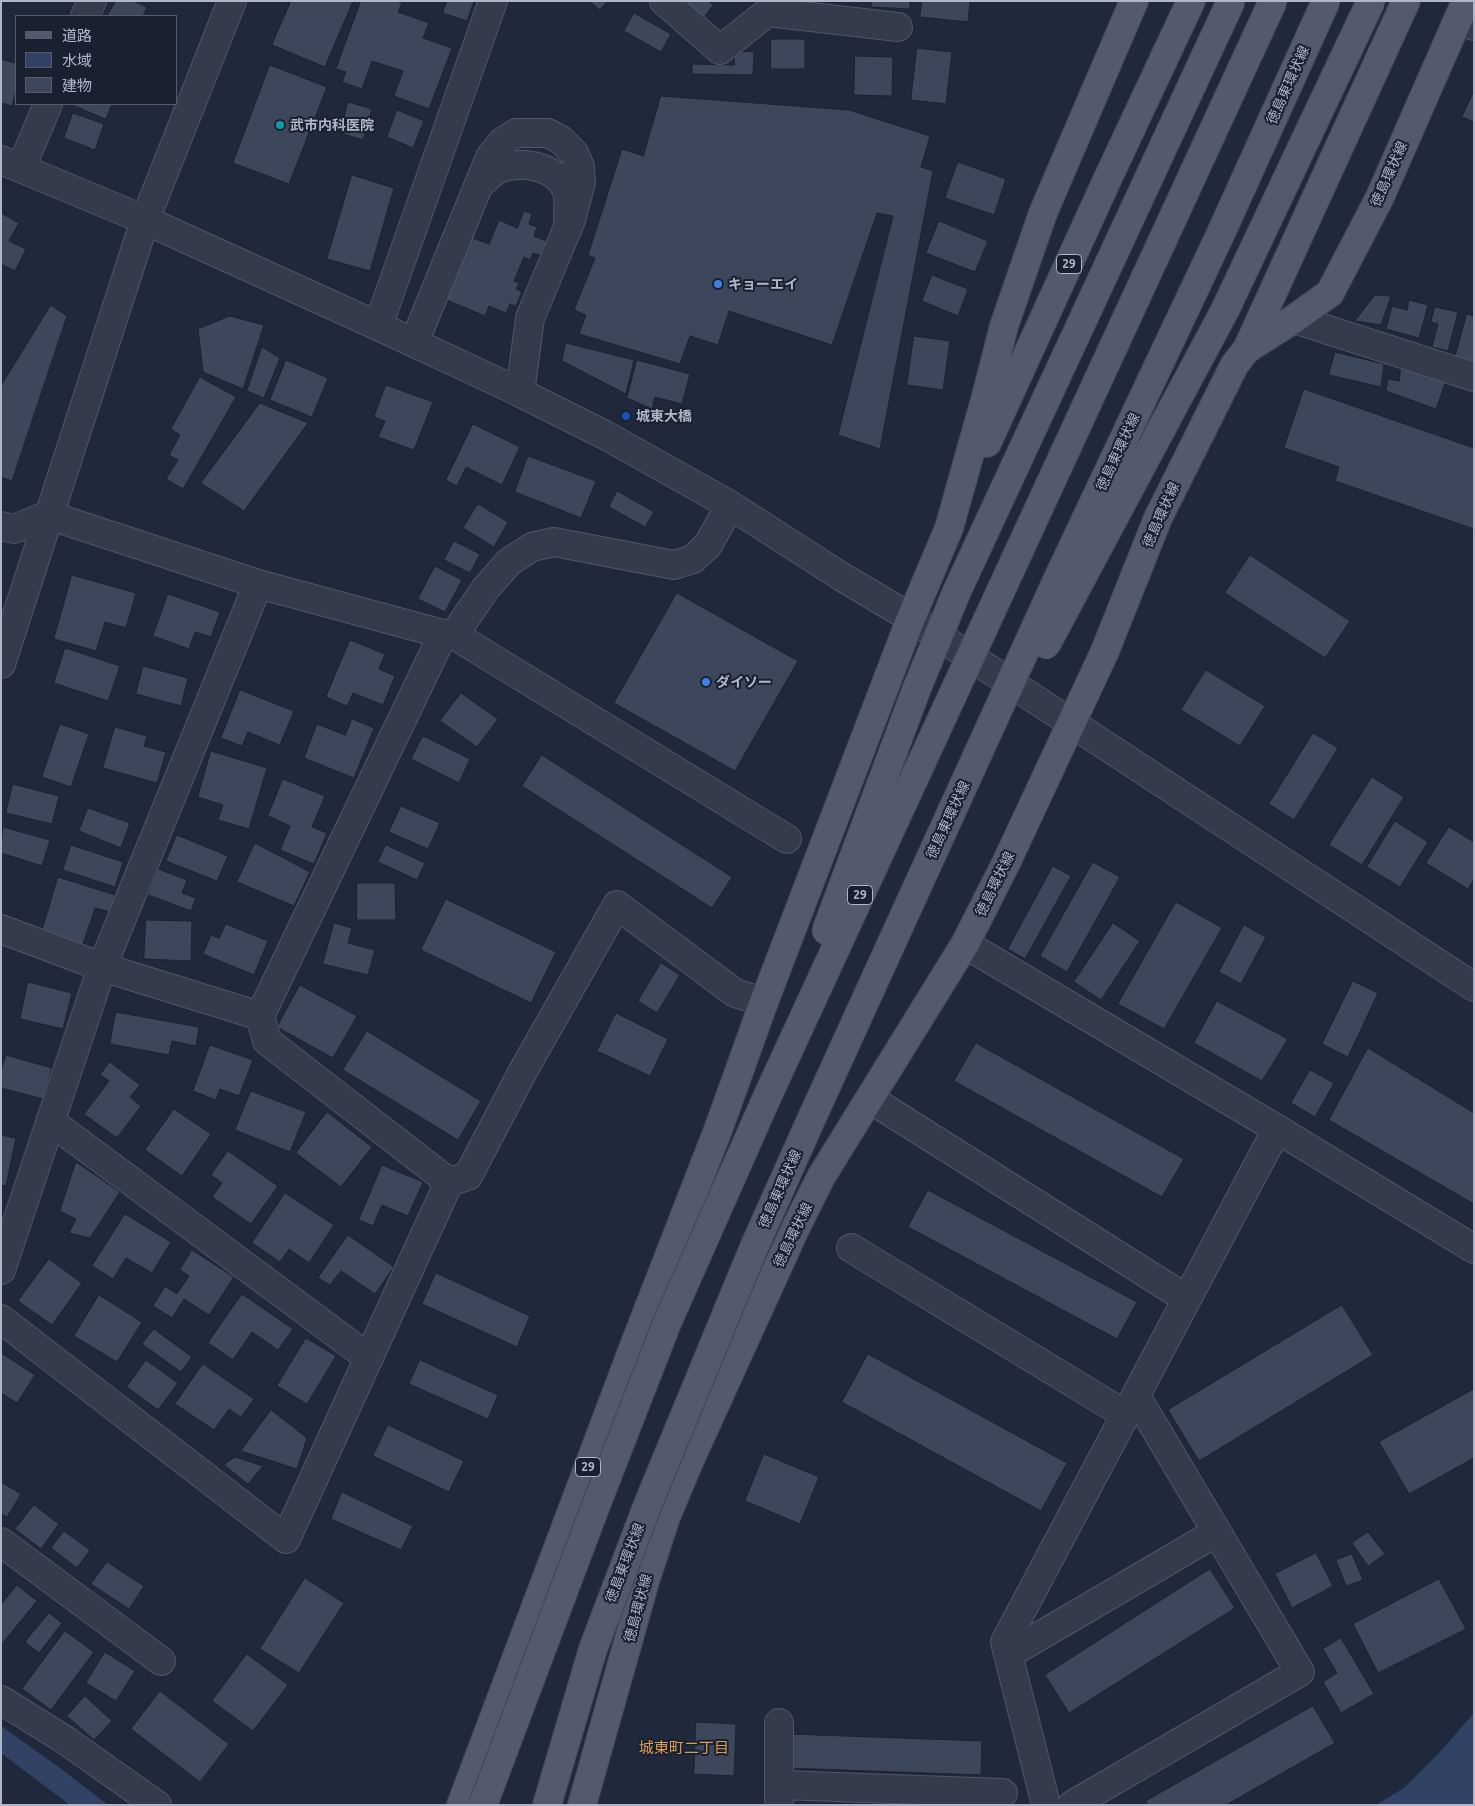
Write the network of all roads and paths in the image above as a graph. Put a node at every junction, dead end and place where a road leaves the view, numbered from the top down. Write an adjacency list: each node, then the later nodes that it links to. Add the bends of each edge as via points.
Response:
1 (92, 1): 12 (street)
2 (232, 1): 18 (street)
3 (493, 1): 21 (street)
4 (664, 1): 14 (street, via 720,50 768,12)
5 (1134, 1): 28 (main road, 29, via 1043,213 1004,326)
6 (1191, 1): 28 (main road, 29)
7 (1232, 1): 43 (main road, bridge, via 957,591 831,916)
8 (1272, 1): 43 (main road, 29, bridge)
9 (1326, 1): 36 (main road, 徳島東環状線, bridge)
10 (1372, 1): 36 (main road, bridge, via 1225,310)
11 (1406, 1): 23 (main road)
12 (85, 15)
13 (1466, 16): 20 (main road, 徳島環状線, via 1380,197 1330,293)
14 (898, 27)
15 (47, 105): 16 (street)
16 (11, 164): 18 (street)
17 (478, 186): 19 (street, via 498,170 513,164 548,171 562,182 568,195); 19 (street, via 490,157 502,142 516,133 548,133 574,153 580,167 582,182); 22 (street)
18 (145, 220): 21 (street); 27 (street)
19 (567, 231): 25 (street, via 530,318)
20 (1294, 319): 23 (main road, 徳島環状線); 24 (street)
21 (378, 326): 22 (street)
22 (414, 343): 25 (street)
23 (1247, 349): 34 (main road, 徳島環状線, via 1235,364 1158,518)
24 (1474, 377)
25 (520, 393): 26 (street, via 605,435)
26 (730, 505): 31 (street); 32 (street, via 708,546 693,559 674,565 575,544 554,542 532,546 509,562)
27 (48, 515): 29 (street); 30 (street); 33 (street)
28 (948, 528): 31 (main road, 29)
29 (5, 532)
30 (258, 584): 32 (street); 39 (street)
31 (911, 618): 34 (street); 41 (main road, 29)
32 (448, 634): 35 (street); 42 (street)
33 (1, 664)
34 (1072, 723): 38 (main road, 徳島環状線); 40 (street)
35 (787, 839)
36 (929, 862): 66 (main road, 徳島東環状線, bridge, via 756,1245 648,1504 593,1649)
37 (1, 929): 39 (street)
38 (965, 944): 44 (main road, 徳島環状線); 46 (street)
39 (102, 967): 42 (street); 45 (street)
40 (1474, 987)
41 (764, 1002): 47 (street, via 735,993 618,905 523,1071 468,1176); 64 (main road, 29)
42 (260, 1016): 47 (street, via 267,1041)
43 (768, 1096): 65 (main road, 29, bridge, via 667,1323)
44 (870, 1099): 51 (street); 67 (main road, 徳島環状線, via 822,1177 796,1227 688,1462 646,1578)
45 (50, 1121): 50 (street); 53 (street)
46 (1277, 1129): 49 (street); 51 (street)
47 (449, 1182): 53 (street)
48 (851, 1248): 54 (street)
49 (1474, 1249)
50 (1, 1270)
51 (1187, 1299): 54 (street)
52 (1, 1319): 53 (street, via 286,1539)
53 (369, 1358)
54 (1131, 1405): 55 (street); 57 (street, via 1006,1642)
55 (1217, 1532): 57 (street); 69 (street, via 1300,1672)
56 (1, 1542): 58 (street)
57 (1009, 1654): 68 (street)
58 (161, 1661)
59 (1, 1700): 63 (street, via 66,1740)
60 (779, 1723): 62 (street)
61 (1003, 1793): 62 (street)
62 (779, 1795)
63 (157, 1805)
64 (461, 1805)
65 (484, 1805)
66 (547, 1805)
67 (582, 1805)
68 (1046, 1805)
69 (1072, 1805)

